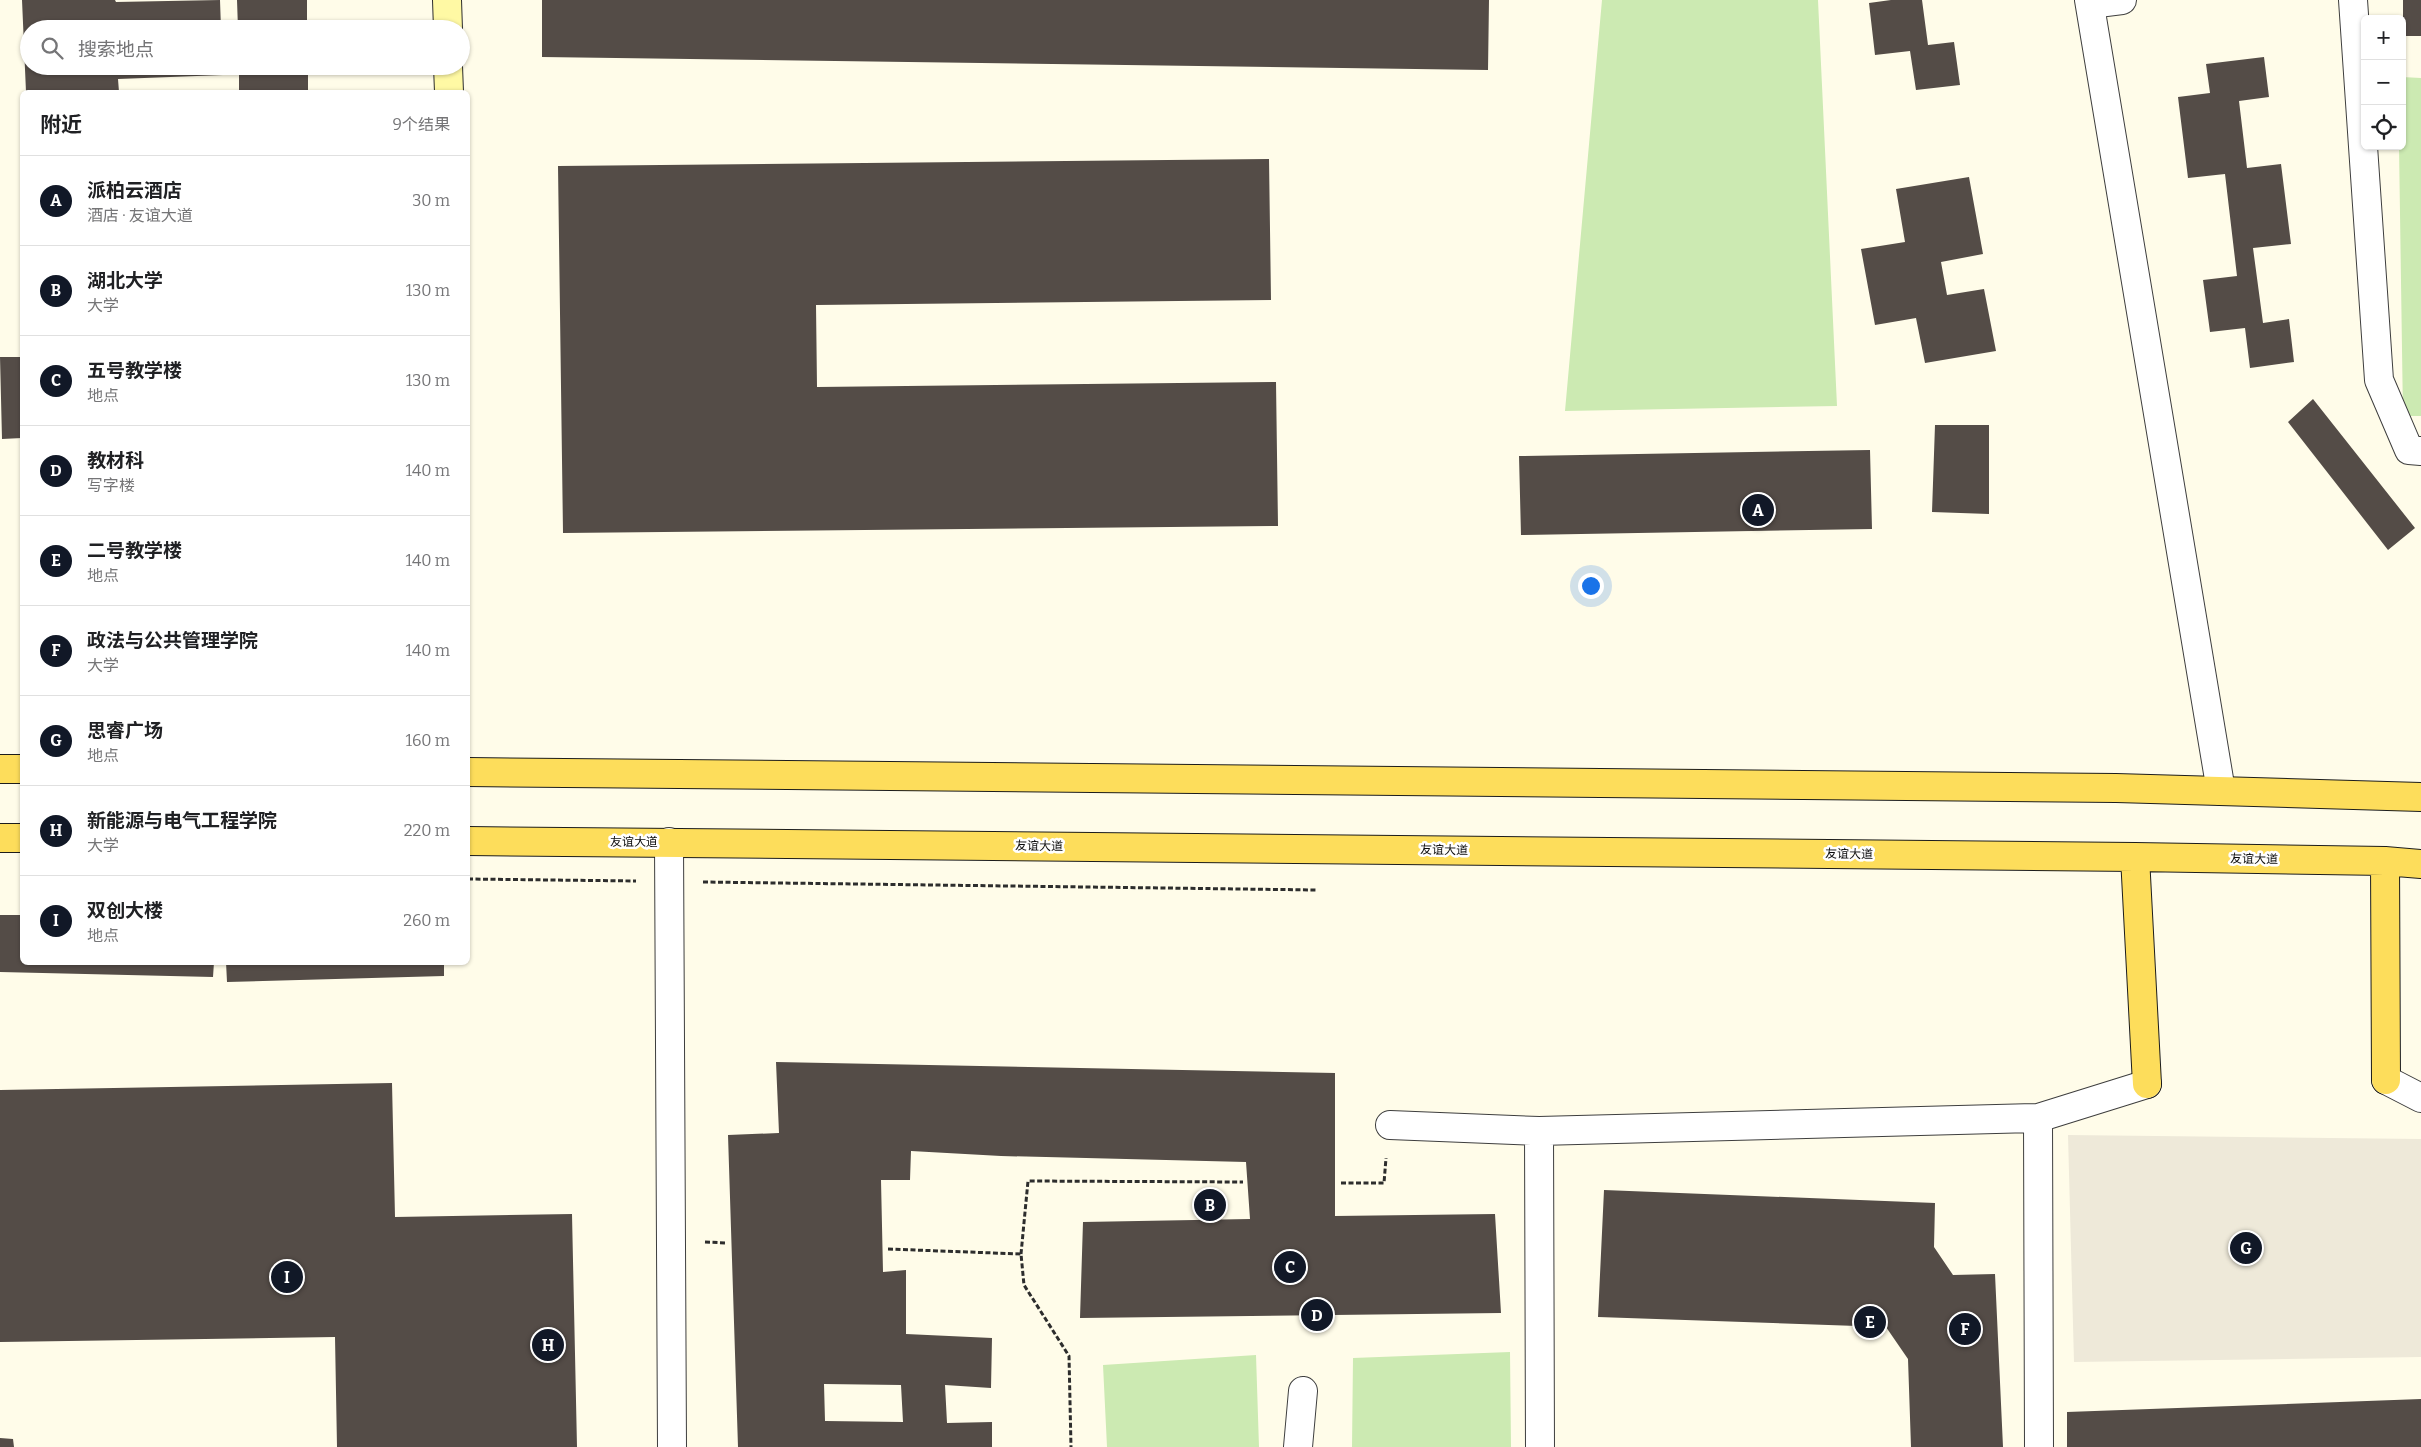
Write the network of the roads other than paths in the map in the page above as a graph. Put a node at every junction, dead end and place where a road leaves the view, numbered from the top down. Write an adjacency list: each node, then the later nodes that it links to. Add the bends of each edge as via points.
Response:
1 (447, 0): 5 (street)
2 (2122, 0): 4 (street)
3 (2353, 0): 8 (street, via 2379,380 2409,450)
4 (2090, 2): 12 (street)
5 (448, 20)
6 (448, 75): 7 (street)
7 (449, 90)
8 (2421, 451)
9 (0, 769): 10 (main road)
10 (20, 770)
11 (470, 772): 12 (main road, via 2106,787)
12 (2221, 791): 13 (main road)
13 (2421, 797)
14 (0, 838): 15 (main road)
15 (20, 838)
16 (470, 841): 17 (main road, 友谊大道)
17 (669, 842): 18 (main road, 友谊大道); 28 (street)
18 (2135, 856): 19 (main road, 友谊大道); 22 (main road)
19 (2385, 861): 20 (main road, 友谊大道); 21 (main road)
20 (2421, 864)
21 (2386, 1080): 23 (street)
22 (2147, 1084): 24 (street)
23 (2421, 1098)
24 (2038, 1118): 26 (street); 31 (street)
25 (1390, 1125): 26 (street)
26 (1538, 1131): 30 (street)
27 (1302, 1390): 29 (street)
28 (672, 1447)
29 (1298, 1447)
30 (1540, 1447)
31 (2039, 1447)

